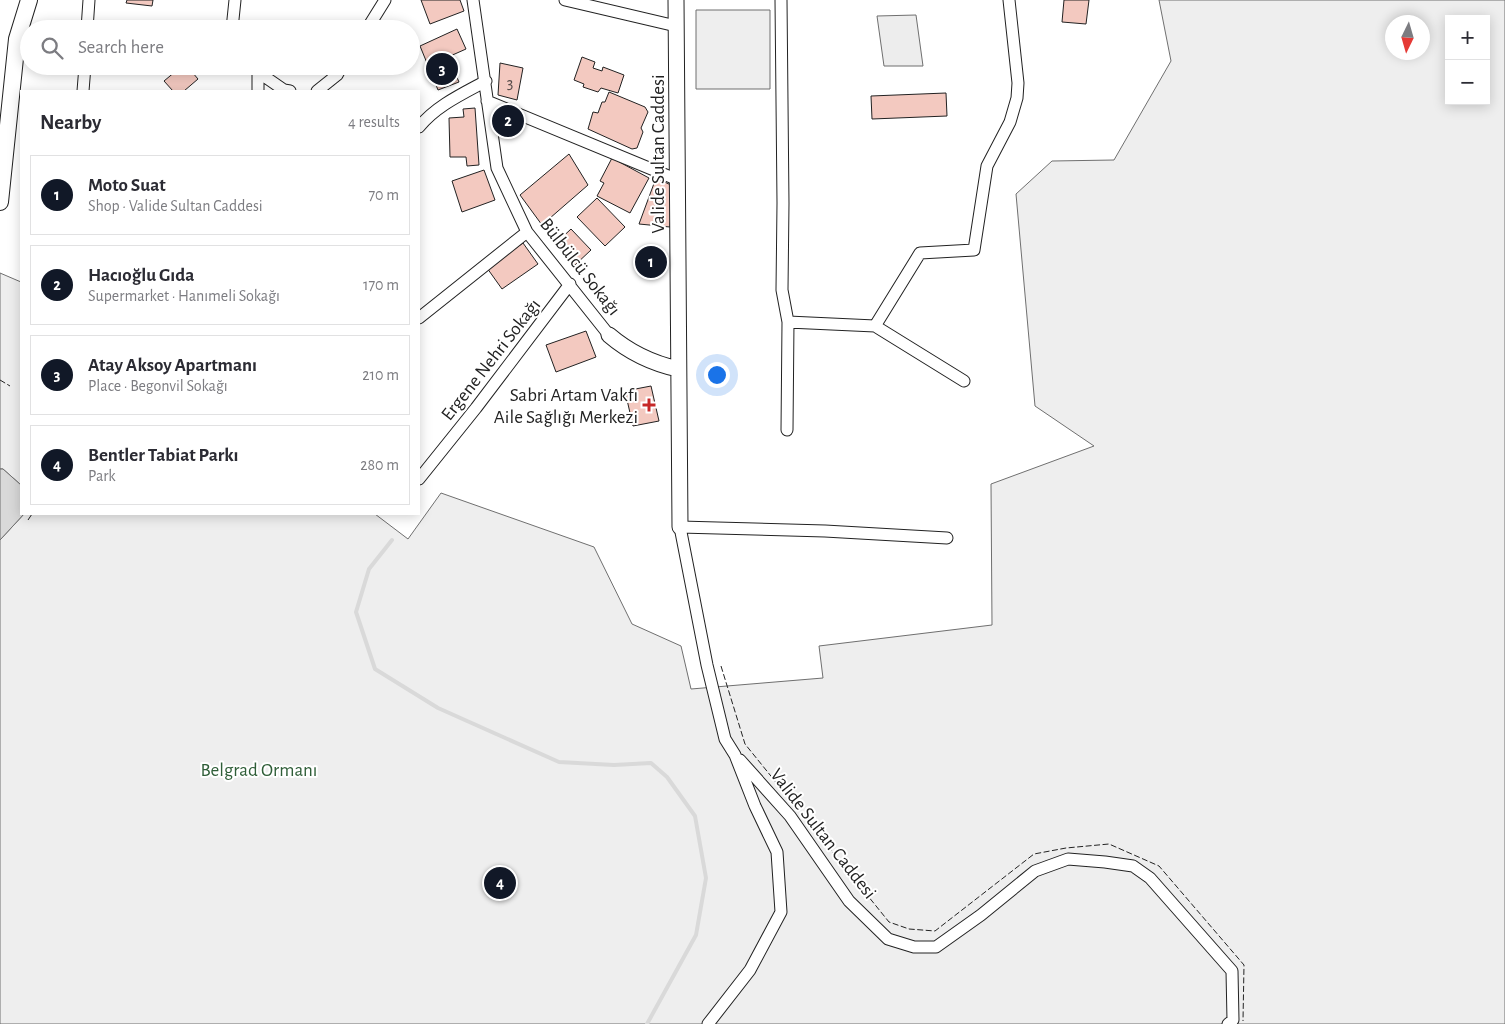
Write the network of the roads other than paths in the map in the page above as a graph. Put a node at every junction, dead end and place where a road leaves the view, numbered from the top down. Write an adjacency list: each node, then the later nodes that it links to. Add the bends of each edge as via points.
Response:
1 (29, 0): 10 (main road)
2 (89, 0): 11 (street)
3 (235, 0): 12 (street)
4 (385, 0): 13 (street)
5 (473, 0): 20 (street, Bülbülcü Sokağı)
6 (565, 0): 14 (street)
7 (676, 0): 14 (street, Valide Sultan Caddesi)
8 (781, 0): 33 (street, via 782,290)
9 (1009, 0): 34 (street, via 1017,98 1010,122 988,166 974,250 920,253)
10 (23, 20)
11 (88, 20)
12 (233, 20)
13 (372, 20)
14 (676, 26): 28 (street, Valide Sultan Caddesi)
15 (20, 29): 27 (main road)
16 (84, 75): 21 (street)
17 (256, 75): 22 (street)
18 (263, 75): 23 (street)
19 (337, 75): 24 (street)
20 (486, 81): 25 (street, Bülbülcü Sokağı); 26 (street, via 452,99)
21 (83, 90)
22 (258, 90)
23 (284, 90)
24 (319, 90)
25 (487, 101): 28 (street); 30 (street, Bülbülcü Sokağı, via 497,168)
26 (420, 126)
27 (3, 147): 29 (main road)
28 (678, 180): 36 (street, Valide Sultan Caddesi)
29 (0, 202)
30 (527, 232): 31 (street, Bülbülcü Sokağı); 32 (street)
31 (570, 284): 35 (street, Bülbülcü Sokağı); 39 (street, Ergene Nehri Sokağı)
32 (420, 317)
33 (788, 322): 34 (street); 38 (street)
34 (875, 326): 37 (street)
35 (609, 335): 36 (street, Bülbülcü Sokağı, via 626,350 662,366)
36 (678, 369): 40 (street, Valide Sultan Caddesi)
37 (964, 381)
38 (787, 430)
39 (420, 478)
40 (680, 528): 41 (street); 42 (street, Valide Sultan Caddesi, via 725,739)
41 (947, 538)
42 (735, 754): 43 (street, via 777,852 781,912 750,970); 44 (street, Valide Sultan Caddesi, via 790,816 849,901 888,939 914,947 936,947 1036,871 1068,859 1133,866 1150,878 1232,971 1233,1020)
43 (708, 1024)
44 (1228, 1024)

